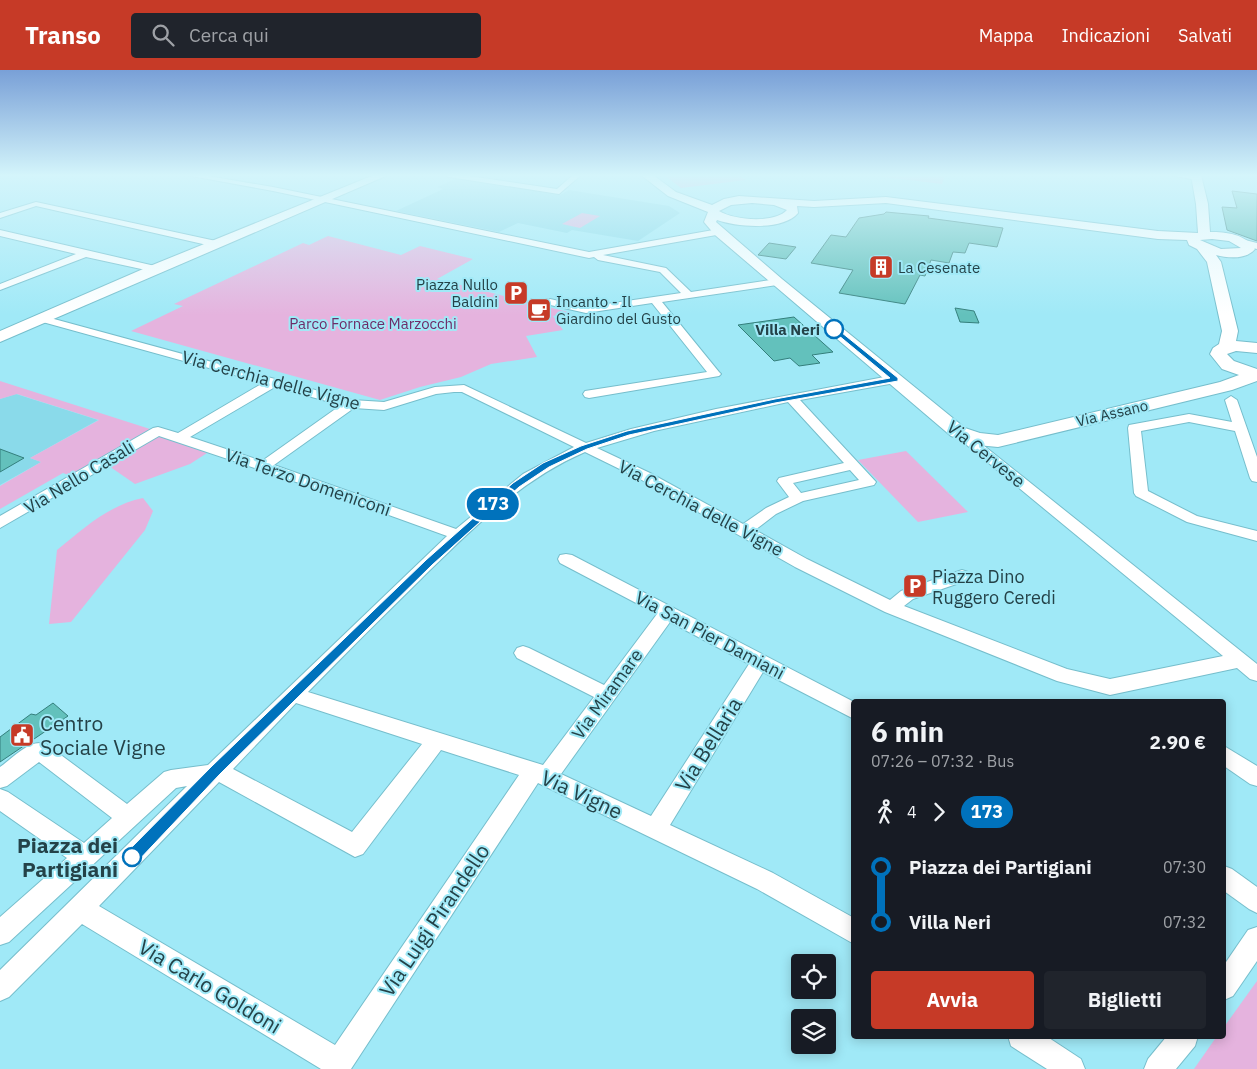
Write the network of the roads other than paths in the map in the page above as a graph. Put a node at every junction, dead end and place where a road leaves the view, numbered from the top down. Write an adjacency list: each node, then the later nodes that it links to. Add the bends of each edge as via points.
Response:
1 (115, 222): 11 (street)
2 (270, 222): 11 (main road)
3 (428, 222): 15 (street)
4 (710, 222): 8 (main road)
5 (739, 222): 8 (main road, via 721,226)
6 (1059, 222): 10 (main road)
7 (1200, 222): 10 (main road)
8 (718, 231): 15 (street); 18 (main road, Via Cervese)
9 (0, 234): 14 (street)
10 (1201, 238): 13 (main road); 16 (main road)
11 (216, 244): 17 (main road)
12 (1257, 246): 13 (street)
13 (1242, 248): 16 (main road)
14 (85, 254): 17 (street); 19 (street)
15 (589, 255): 20 (street, via 662,270)
16 (1214, 262): 25 (main road)
17 (155, 270): 23 (main road)
18 (777, 282): 20 (street); 29 (main road, Via Cervese)
19 (0, 287)
20 (689, 295): 21 (street)
21 (655, 300): 22 (street, via 586,310); 33 (street, via 715,374)
22 (550, 302)
23 (43, 318): 24 (main road); 30 (street, Via Cerchia delle Vigne)
24 (0, 337)
25 (1229, 339): 26 (main road); 27 (main road, via 1218,354)
26 (1257, 348)
27 (1228, 365): 28 (main road); 32 (main road)
28 (1257, 376): 32 (main road, Via Assano)
29 (895, 379): 34 (street); 38 (main road, Via Cervese)
30 (274, 382): 35 (street, Via Cerchia delle Vigne); 39 (street)
31 (1257, 382): 32 (street, Via Assano)
32 (1232, 389): 36 (street); 40 (main road, Via Assano)
33 (589, 394)
34 (791, 398): 41 (street, via 627,433); 42 (street)
35 (351, 404): 41 (street, Via Cerchia delle Vigne, via 388,405 437,389 464,389); 43 (street)
36 (1241, 428): 44 (street); 49 (street, via 1189,418 1134,428 1141,493 1192,519)
37 (158, 431): 39 (street, Via Terzo Domeniconi); 46 (street, Via Nello Casali)
38 (958, 432): 40 (main road, Via Assano)
39 (181, 437): 43 (street, Via Terzo Domeniconi)
40 (992, 447): 55 (street, Via Cervese)
41 (584, 448): 47 (street, Via Cerchia delle Vigne, via 645,476); 48 (street, via 546,465 516,485)
42 (853, 465): 45 (street, via 784,481); 45 (street, via 869,482)
43 (264, 466): 48 (street, Via Terzo Domeniconi)
44 (1257, 478)
45 (798, 498): 47 (street, via 771,510)
46 (0, 523)
47 (745, 530): 52 (street, Via Cerchia delle Vigne, via 801,563)
48 (458, 535): 58 (street)
49 (1257, 536)
50 (566, 559): 53 (street, Via San Pier Damiani)
51 (962, 576): 52 (street, via 907,595)
52 (891, 608): 55 (street, Via Cerchia delle Vigne, via 1064,676 1110,687)
53 (668, 612): 56 (street, Via San Pier Damiani); 59 (street, Via Miramare)
54 (523, 653): 59 (street)
55 (1240, 660): 57 (street, Via Cervese)
56 (760, 661): 60 (street, Via San Pier Damiani); 69 (street, Via Bellaria)
57 (1257, 674)
58 (294, 695): 61 (street, Via Vigne); 63 (street)
59 (607, 695): 64 (street, Via Miramare)
60 (851, 709)
61 (436, 741): 63 (street, via 355,846); 64 (street, Via Vigne)
62 (1226, 756): 65 (street)
63 (214, 772): 68 (street, via 170,779); 73 (street)
64 (540, 774): 69 (street, Via Vigne); 81 (street, Via Luigi Pirandello)
65 (1257, 777)
66 (0, 779): 68 (street, via 39,750)
67 (0, 799): 70 (street)
68 (127, 817): 70 (street)
69 (656, 828): 74 (street, Via Vigne, via 765,881)
70 (84, 856): 75 (street)
71 (1226, 878): 72 (street)
72 (1257, 901)
73 (81, 909): 78 (street); 81 (street, Via Carlo Goldoni)
74 (851, 930)
75 (0, 933)
76 (1257, 939): 77 (street)
77 (1226, 984)
78 (0, 988)
79 (1026, 1039): 82 (street)
80 (1183, 1039): 83 (street)
81 (337, 1066)
82 (1071, 1069)
83 (1158, 1069)

